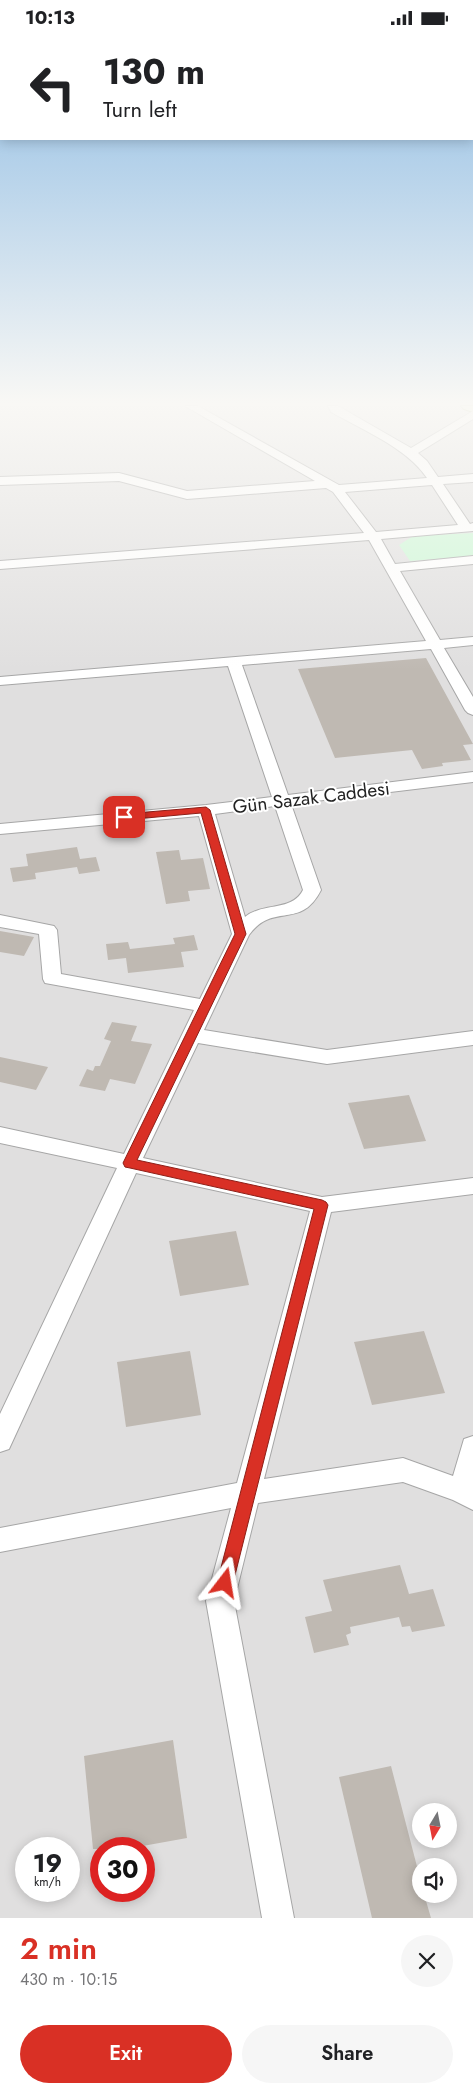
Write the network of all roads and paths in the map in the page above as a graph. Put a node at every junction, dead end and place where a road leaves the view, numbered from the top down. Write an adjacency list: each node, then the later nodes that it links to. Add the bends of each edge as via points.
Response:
1 (183, 494): 2 (street)
2 (207, 494)
3 (338, 494): 6 (street)
4 (446, 494): 5 (street)
5 (470, 527): 6 (street)
6 (373, 536): 8 (street); 9 (street)
7 (473, 561): 9 (street)
8 (0, 565)
9 (391, 568): 11 (street)
10 (473, 641): 11 (street)
11 (435, 645): 12 (street); 14 (street)
12 (234, 662): 13 (street); 16 (street)
13 (0, 681)
14 (473, 710)
15 (473, 777): 16 (street, Gün Sazak Caddesi)
16 (280, 800): 17 (street, Gün Sazak Caddesi); 20 (street, via 312,890 308,901 296,908 256,917)
17 (206, 810): 18 (street, Gün Sazak Caddesi); 20 (street)
18 (0, 829)
19 (0, 921): 21 (street, via 48,930 52,979)
20 (241, 934): 21 (street)
21 (206, 1005): 22 (street)
22 (192, 1035): 23 (street, via 327,1057); 25 (street)
23 (473, 1038)
24 (0, 1135): 25 (street)
25 (130, 1163): 27 (street); 28 (street)
26 (473, 1186): 27 (street)
27 (322, 1205): 30 (street)
28 (0, 1441)
29 (473, 1447): 31 (street)
30 (248, 1493): 31 (street, via 403,1470); 32 (street); 33 (street, via 220,1601)
31 (468, 1495)
32 (0, 1540)
33 (278, 1918)

